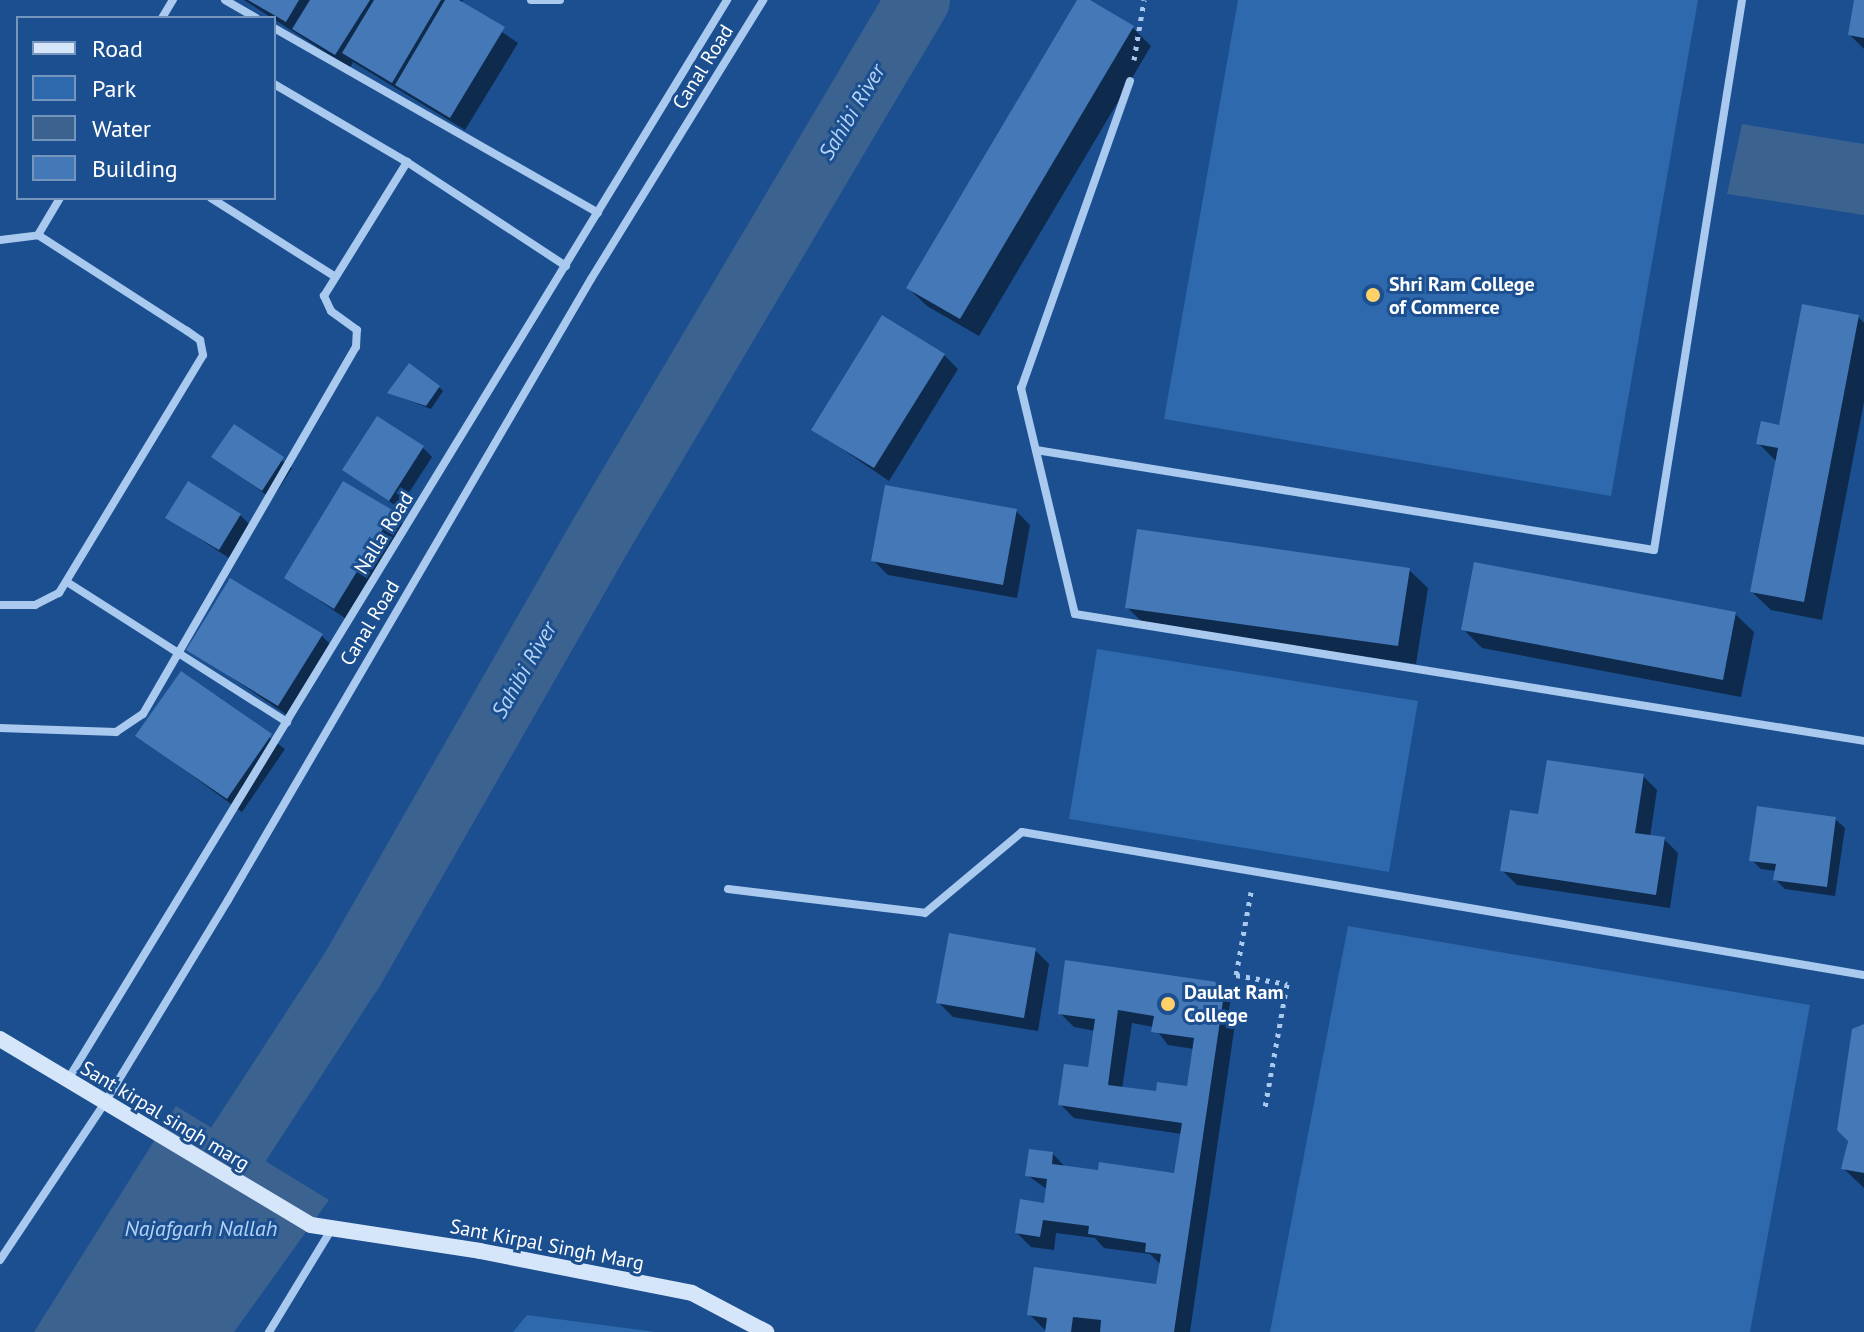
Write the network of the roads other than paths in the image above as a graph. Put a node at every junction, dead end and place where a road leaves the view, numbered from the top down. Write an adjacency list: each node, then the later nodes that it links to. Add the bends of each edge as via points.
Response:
1 (225, 0): 7 (street)
2 (531, 0): 3 (street)
3 (560, 0)
4 (727, 0): 14 (street, Nalla Road)
5 (763, 0): 30 (street, Canal Road, via 591,279)
6 (1742, 0): 19 (street, via 1654,550)
7 (253, 16)
8 (276, 29): 14 (street)
9 (1130, 81): 19 (street, via 1021,388)
10 (276, 85): 11 (street)
11 (407, 162): 17 (street); 18 (street)
12 (59, 200): 15 (street)
13 (214, 200): 18 (street)
14 (598, 213): 17 (street, Nalla Road)
15 (38, 235): 16 (street); 20 (street, via 200,340 203,355)
16 (0, 240)
17 (566, 266): 23 (street, Nalla Road)
18 (334, 276): 22 (street, via 325,302 357,330 356,347)
19 (1036, 450): 25 (street, via 1075,614)
20 (67, 582): 21 (street, via 48,601); 22 (street)
21 (0, 605)
22 (177, 652): 23 (street); 24 (street, via 131,726 103,732)
23 (287, 722): 29 (street, Nalla Road)
24 (0, 728)
25 (1864, 741)
26 (728, 889): 27 (street, via 925,913 1022,832)
27 (1864, 975)
28 (0, 1039): 29 (street, Sant kirpal singh marg)
29 (67, 1081): 30 (street, Sant kirpal singh marg)
30 (104, 1104): 31 (street, Sant kirpal singh marg); 33 (street, Canal Road)
31 (311, 1225): 32 (street, Sant Kirpal Singh Marg)
32 (331, 1230): 34 (street); 35 (street, Sant Kirpal Singh Marg, via 480,1251 692,1293)
33 (0, 1260)
34 (269, 1332)
35 (766, 1332)

